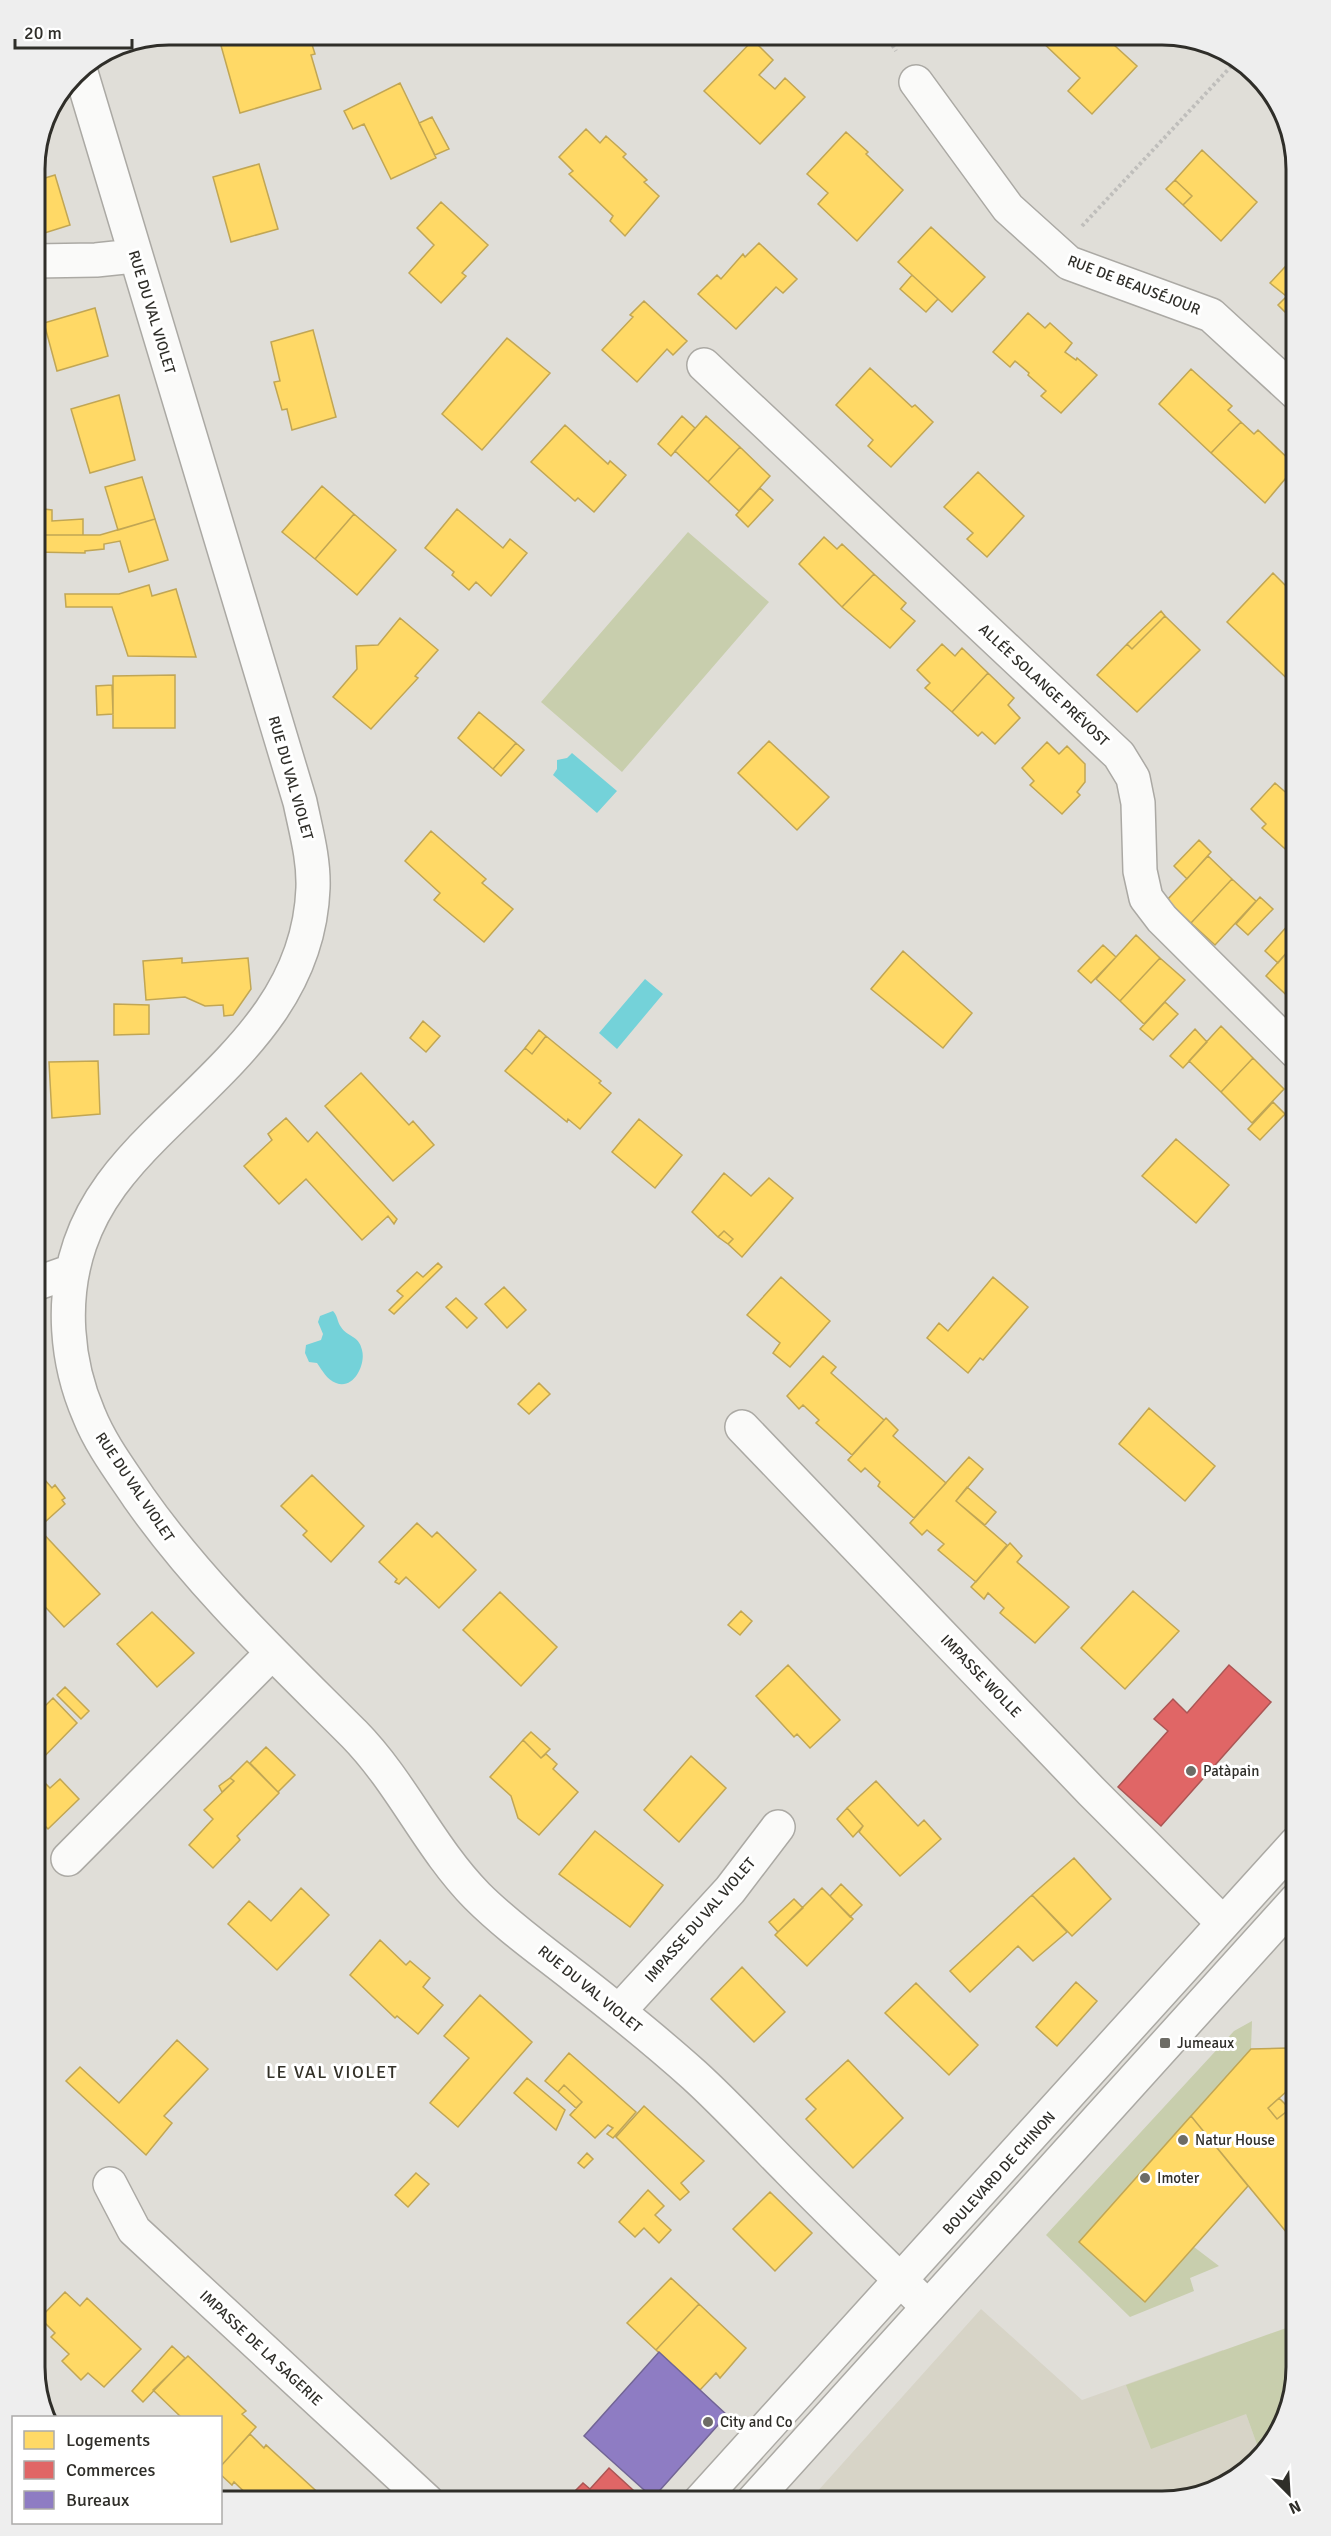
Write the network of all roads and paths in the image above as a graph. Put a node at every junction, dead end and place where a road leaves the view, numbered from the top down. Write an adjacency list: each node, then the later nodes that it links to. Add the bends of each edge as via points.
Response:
1 (1231, 67): 4 (path)
2 (84, 79): 5 (street, RUE DU VAL VIOLET)
3 (916, 82): 4 (street, RUE DE BEAUSÉJOUR, via 1008,208)
4 (1057, 252): 8 (street, RUE DE BEAUSÉJOUR, via 1069,263 1211,315)
5 (134, 255): 6 (street); 10 (street, RUE DU VAL VIOLET, via 300,802 311,852 313,889 308,931 279,1002 254,1035 128,1163 98,1201)
6 (45, 261)
7 (704, 365): 9 (street, ALLÉE SOLANGE PRÉVOST, via 1119,755 1133,778 1138,803 1140,871 1146,898 1162,919)
8 (1286, 384)
9 (1286, 1042)
10 (72, 1271): 11 (street); 13 (street, RUE DU VAL VIOLET, via 67,1311 77,1382 103,1444 166,1536)
11 (45, 1280)
12 (742, 1427): 18 (street, IMPASSE WOLLE, via 1084,1784)
13 (272, 1654): 16 (street); 19 (street, RUE DU VAL VIOLET, via 384,1767 475,1894)
14 (778, 1827): 19 (street, IMPASSE DU VAL VIOLET, via 730,1890)
15 (1286, 1854): 18 (street, BOULEVARD DE CHINON)
16 (68, 1859)
17 (1286, 1911): 22 (street)
18 (1223, 1923): 21 (street, BOULEVARD DE CHINON)
19 (619, 2011): 21 (street, RUE DU VAL VIOLET, via 697,2078)
20 (110, 2184): 23 (street, IMPASSE DE LA SAGERIE, via 134,2230)
21 (902, 2281): 22 (street, RUE DU VAL VIOLET); 24 (street, BOULEVARD DE CHINON)
22 (928, 2307): 25 (street)
23 (416, 2491)
24 (709, 2491)
25 (762, 2491)

